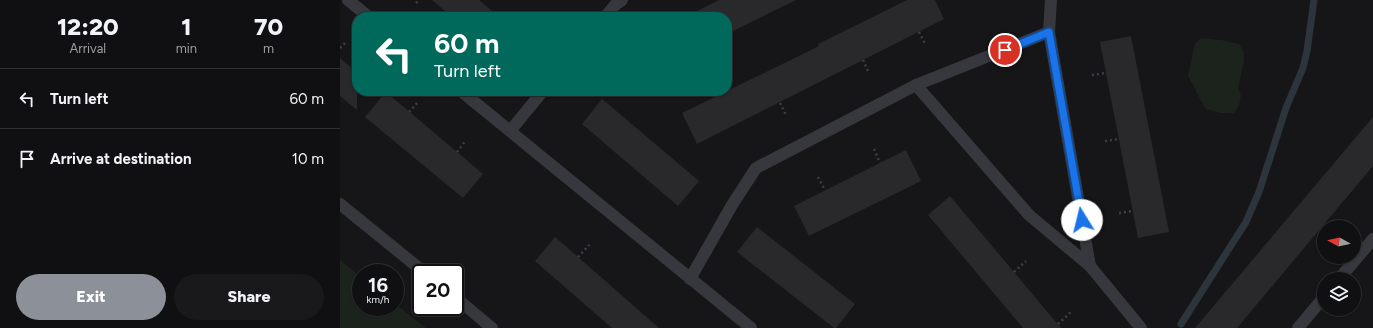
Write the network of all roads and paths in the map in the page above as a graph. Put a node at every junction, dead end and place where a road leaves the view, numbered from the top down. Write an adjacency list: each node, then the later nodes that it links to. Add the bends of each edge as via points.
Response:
1 (348, 0): 6 (lane)
2 (419, 0): 5 (path)
3 (622, 0): 7 (lane)
4 (1051, 0): 9 (lane)
5 (416, 3)
6 (363, 12)
7 (610, 12)
8 (919, 32): 11 (path)
9 (1049, 32): 17 (lane); 41 (lane)
10 (347, 40): 12 (path)
11 (925, 44)
12 (340, 48)
13 (863, 60): 14 (path)
14 (869, 73)
15 (1106, 73): 16 (path)
16 (1092, 75)
17 (916, 85): 41 (lane, via 1029,215); 44 (lane, via 756,168)
18 (467, 96): 24 (lane)
19 (539, 96): 24 (lane)
20 (419, 101): 22 (path)
21 (780, 103): 23 (path)
22 (409, 112)
23 (786, 115)
24 (510, 131): 44 (lane)
25 (1119, 139): 27 (path)
26 (466, 140): 29 (path)
27 (1105, 141)
28 (874, 149): 30 (path)
29 (457, 152)
30 (880, 163)
31 (818, 176): 32 (path)
32 (825, 190)
33 (340, 204): 40 (lane)
34 (1133, 211): 35 (path)
35 (1118, 213)
36 (1373, 239): 43 (lane)
37 (590, 244): 38 (path)
38 (578, 257)
39 (1026, 261): 42 (path)
40 (414, 264)
41 (1090, 266): 51 (lane)
42 (1014, 272)
43 (1345, 272)
44 (690, 278): 50 (lane)
45 (464, 305): 49 (lane)
46 (1317, 305): 52 (lane)
47 (1071, 312): 48 (path)
48 (1058, 324)
49 (492, 328)
50 (751, 328)
51 (1141, 328)
52 (1298, 328)

